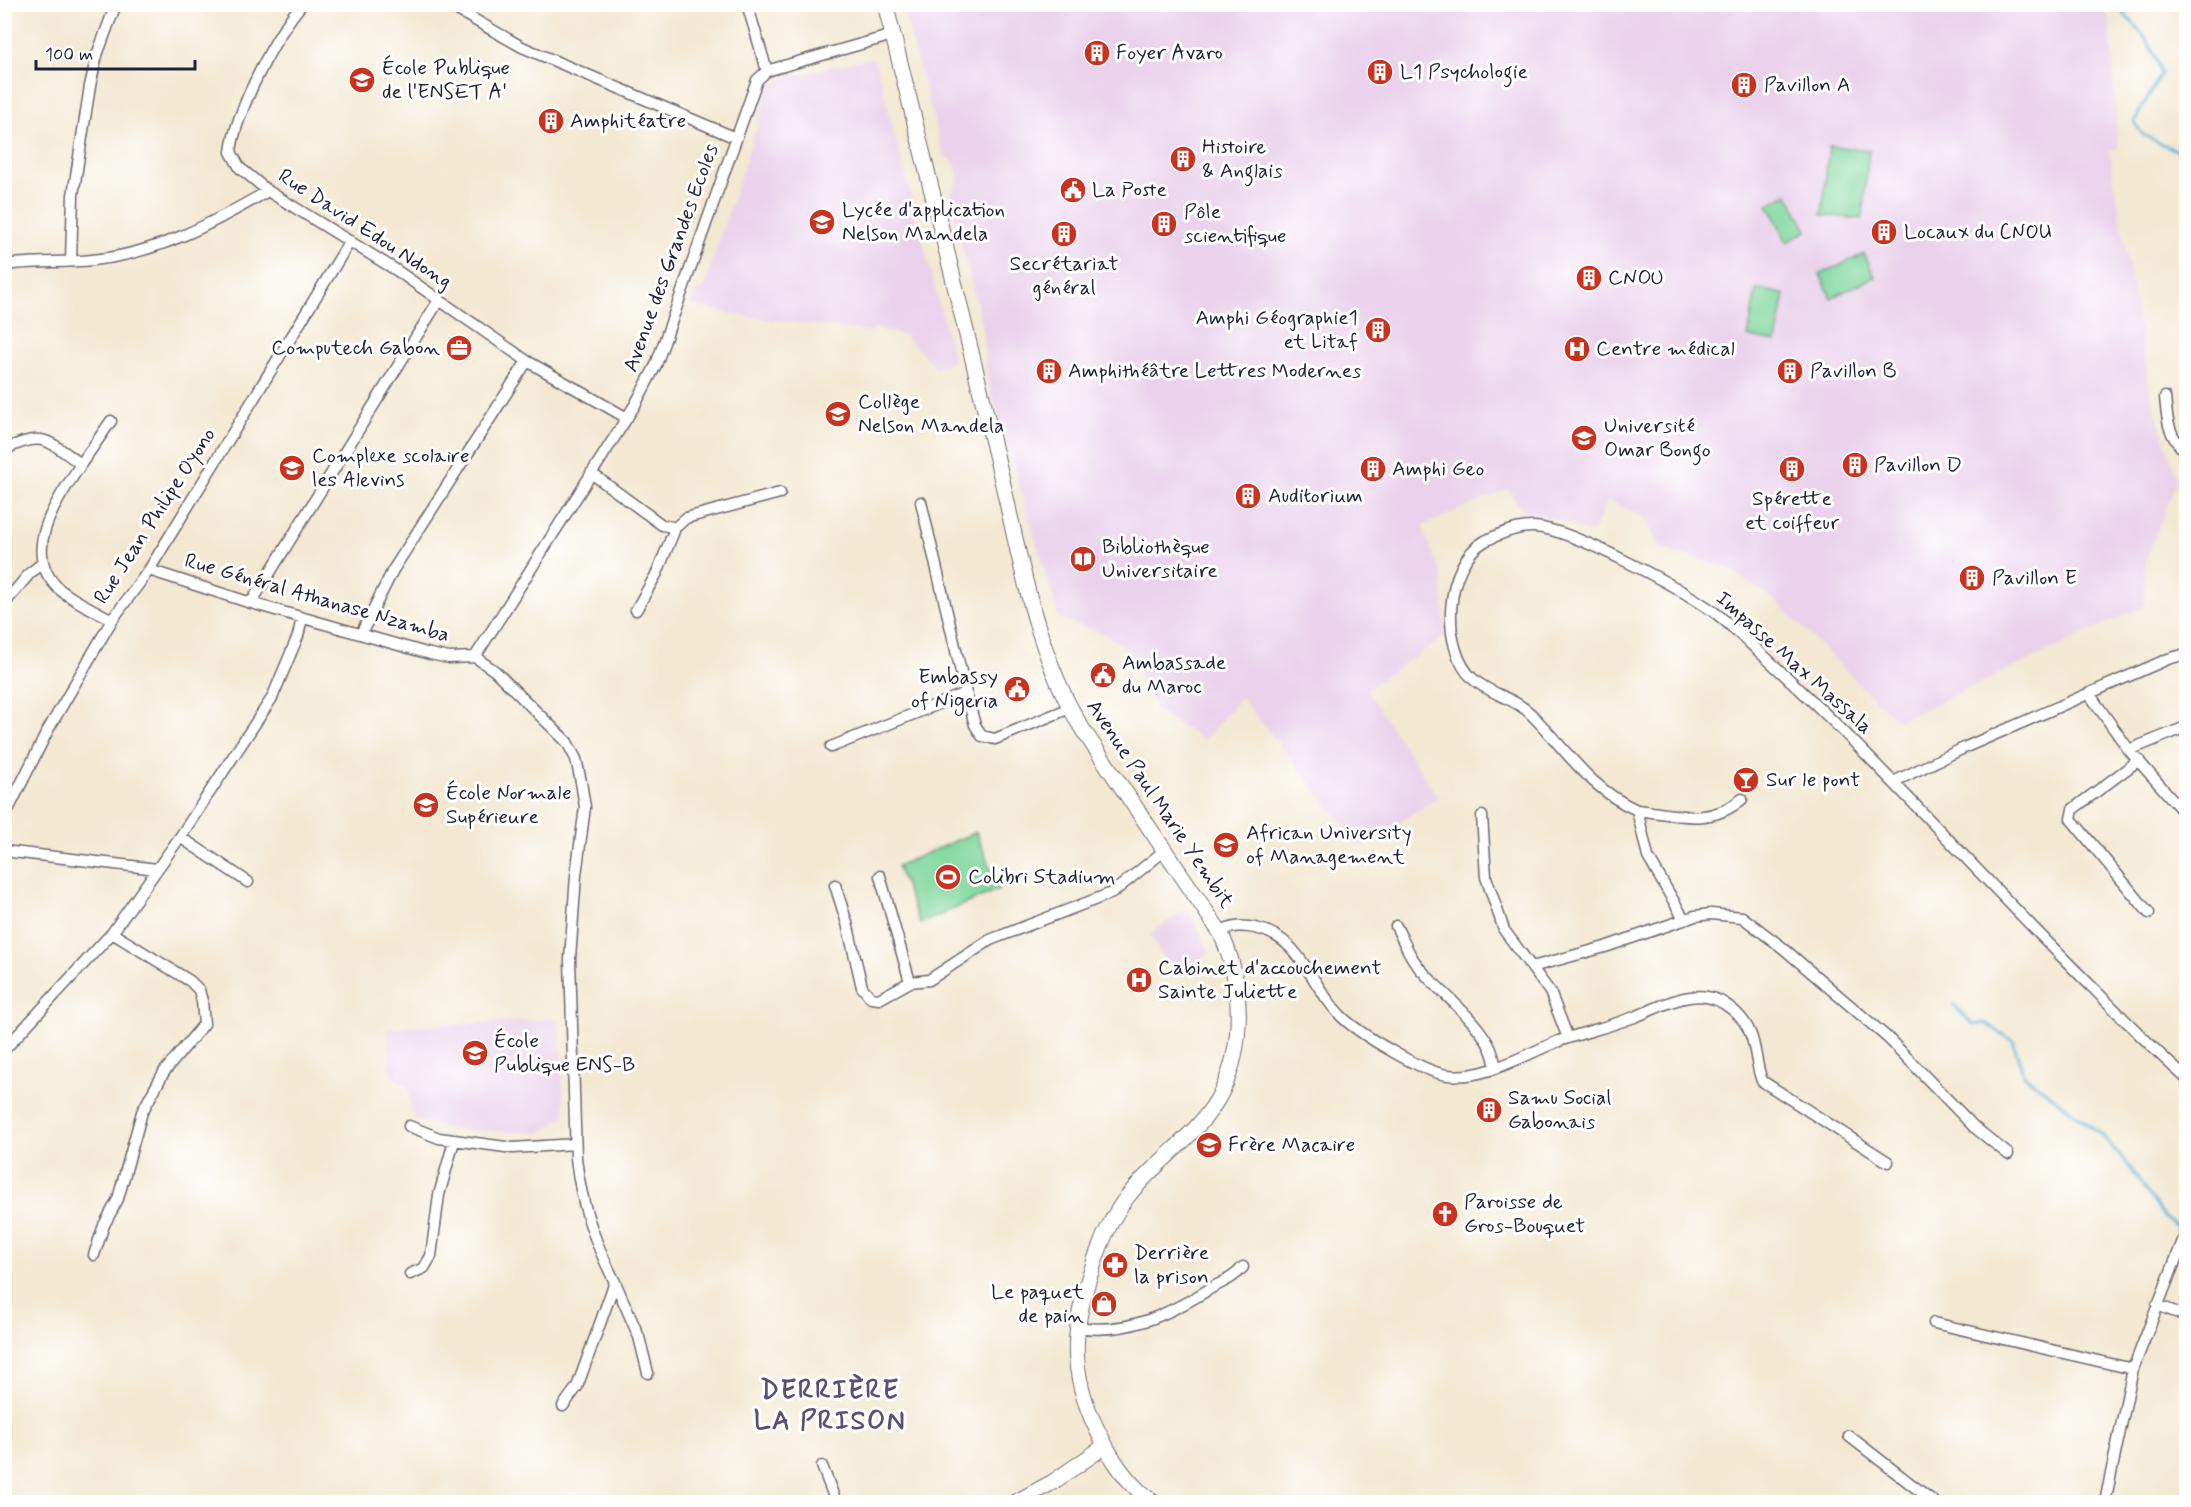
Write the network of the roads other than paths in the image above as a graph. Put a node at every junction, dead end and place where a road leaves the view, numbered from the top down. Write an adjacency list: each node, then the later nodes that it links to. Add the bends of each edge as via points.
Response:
1 (117, 4): 11 (street, via 90,86 73,195)
2 (302, 4): 9 (street, Rue David Edou Ndong, via 272,49 232,142 234,160)
3 (447, 4): 8 (street, via 522,47)
4 (747, 4): 7 (street)
5 (885, 4): 6 (main road, Avenue Paul Marie Yembit)
6 (893, 35): 7 (street); 37 (main road, Avenue Paul Marie Yembit, via 1031,598 1050,662)
7 (767, 71): 8 (street, Avenue des Grandes Ecoles, via 752,92)
8 (736, 138): 16 (street, Avenue des Grandes Ecoles, via 669,332)
9 (268, 191): 10 (street, Rue David Edou Ndong); 11 (street, via 164,244 116,256)
10 (350, 242): 13 (street, Rue David Edou Ndong); 26 (street, Rue Jean Philipe Oyono)
11 (71, 261): 12 (street)
12 (4, 265)
13 (439, 300): 14 (street, Rue David Edou Ndong); 27 (street)
14 (527, 361): 16 (street, Rue David Edou Ndong); 32 (street, via 393,570)
15 (2165, 397): 19 (street, via 2168,425 2174,439)
16 (627, 418): 21 (street, Avenue des Grandes Ecoles)
17 (111, 421): 20 (street)
18 (4, 450): 20 (street, via 34,438 48,441)
19 (2187, 452)
20 (81, 464): 25 (street, via 48,515 42,543)
21 (591, 473): 24 (street, via 662,525); 34 (street, Avenue des Grandes Ecoles)
22 (780, 493): 24 (street, via 686,518)
23 (921, 502): 35 (street)
24 (674, 528): 29 (street, via 657,573)
25 (44, 563): 28 (street, via 30,573); 31 (street, via 56,586)
26 (149, 570): 27 (street, Rue Général Athanase Nzamba); 31 (street, Rue Jean Philipe Oyono)
27 (251, 603): 30 (street, Rue Général Athanase Nzamba)
28 (4, 604)
29 (636, 610)
30 (302, 618): 32 (street, Rue Général Athanase Nzamba); 48 (street, via 272,698)
31 (112, 620): 47 (street, Rue Jean Philipe Oyono, via 48,730)
32 (361, 634): 34 (street, Rue Général Athanase Nzamba, via 449,658)
33 (2187, 654): 36 (street)
34 (475, 657): 68 (street, via 495,671 567,742 581,782 585,807 570,959)
35 (966, 693): 37 (street, via 975,725 982,736 995,739); 39 (street)
36 (2090, 695): 40 (street); 42 (street)
37 (1070, 708): 50 (main road, Avenue Paul Marie Yembit)
38 (2187, 727): 40 (street)
39 (831, 747)
40 (2129, 750): 41 (street)
41 (2139, 760): 45 (street); 55 (street, via 2073,809 2071,819)
42 (1893, 782): 44 (street, Impasse Max Massala, via 1800,688 1715,613 1668,584 1543,528 1517,529 1481,543 1463,562 1452,592 1455,642 1467,672 1480,684 1527,710 1589,779); 65 (street, Impasse Max Massala, via 2028,924)
43 (1742, 800): 44 (street, Impasse Max Massala, via 1702,818)
44 (1637, 810): 56 (street, via 1648,857)
45 (2187, 814)
46 (1482, 816): 60 (street, via 1483,861 1498,915 1512,942)
47 (4, 818)
48 (180, 837): 51 (street); 53 (street)
49 (4, 851): 51 (street)
50 (1164, 851): 58 (main road, Avenue Paul Marie Yembit); 61 (street, via 1112,893 999,936 929,980)
51 (157, 869): 59 (street)
52 (880, 876): 61 (street)
53 (248, 882)
54 (835, 885): 61 (street, via 866,994 879,999)
55 (2149, 913)
56 (1684, 919): 60 (street); 69 (street, via 1735,915 1764,932 1889,1039 1974,1127)
57 (1396, 926): 64 (street, via 1423,973 1486,1040)
58 (1220, 932): 64 (street, via 1246,926 1284,940 1302,959 1342,1018 1425,1068 1465,1076); 79 (main road, Avenue Paul Marie Yembit, via 1235,970 1237,994 1235,1046 1227,1079 1206,1117 1149,1172 1120,1207 1094,1260)
59 (112, 933): 63 (street); 72 (street, via 190,981 199,990 205,1013 204,1024 164,1072 142,1112 118,1199)
60 (1532, 967): 62 (street, via 1556,1002)
61 (910, 982)
62 (1568, 1038): 64 (street); 70 (street, via 1677,1001 1706,997 1719,1001 1732,1008 1751,1032 1762,1081)
63 (4, 1050)
64 (1495, 1067)
65 (2187, 1078)
66 (408, 1126): 67 (street)
67 (454, 1141): 68 (street, via 513,1148); 74 (street, via 439,1195 431,1256 424,1268)
68 (575, 1144): 75 (street, via 586,1216)
69 (2008, 1154)
70 (1888, 1162)
71 (2187, 1233): 76 (street)
72 (94, 1255)
73 (1243, 1268): 79 (street, via 1179,1309 1104,1330)
74 (410, 1274)
75 (615, 1282): 81 (street, via 639,1337); 82 (street, via 577,1388)
76 (2157, 1305): 77 (street); 80 (street)
77 (2187, 1316)
78 (1934, 1323): 80 (street)
79 (1077, 1327): 84 (main road, Avenue Paul Marie Yembit, via 1077,1370 1083,1397)
80 (2133, 1369): 90 (street)
81 (648, 1373)
82 (563, 1406)
83 (1849, 1436): 89 (street)
84 (1105, 1446): 87 (main road); 88 (main road, Avenue Paul Marie Yembit, via 1136,1489)
85 (822, 1466): 86 (street)
86 (836, 1503)
87 (1016, 1503)
88 (1153, 1503)
89 (1934, 1503)
90 (2105, 1503)

